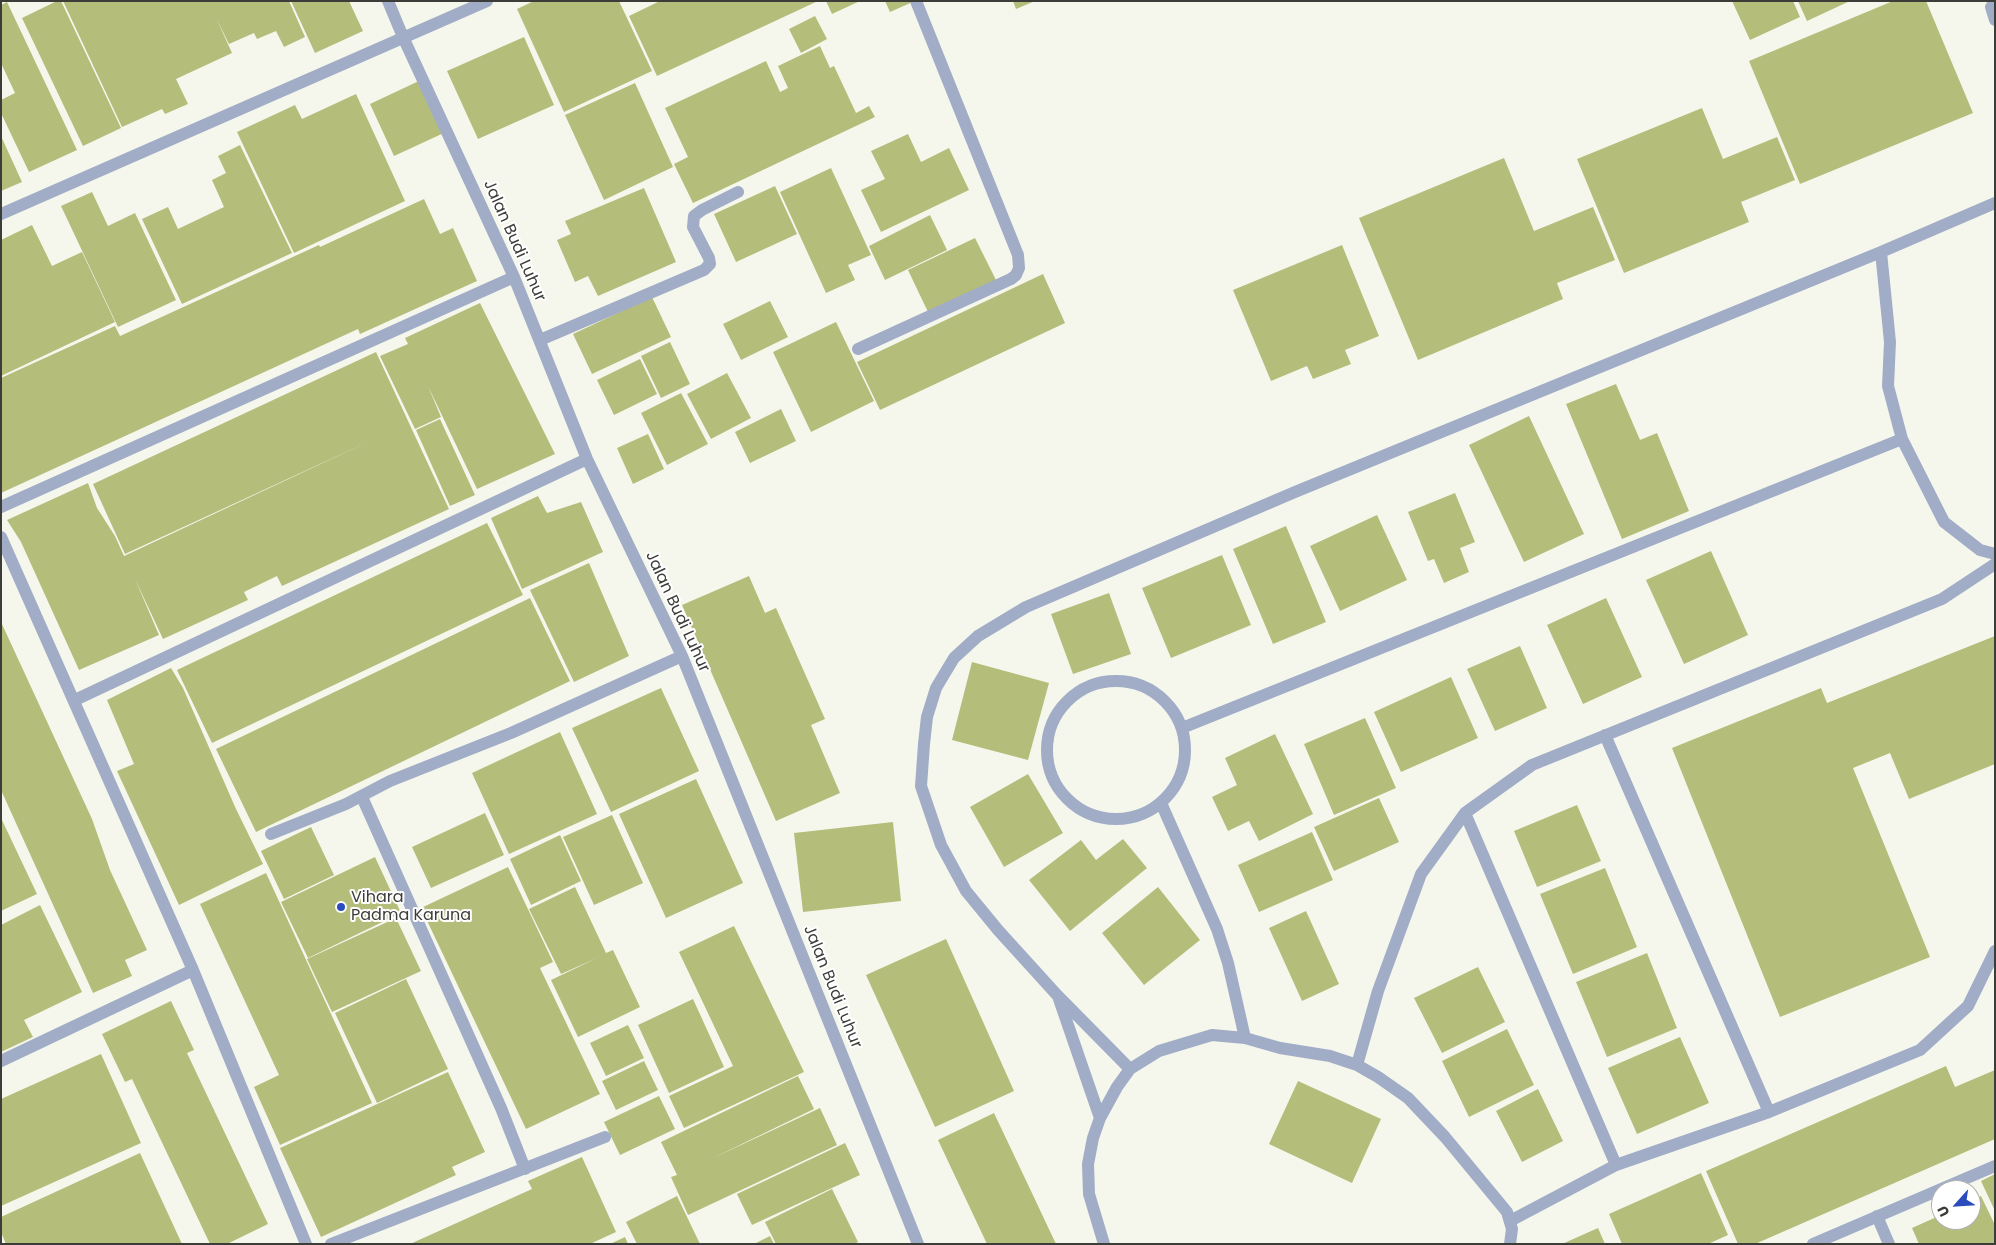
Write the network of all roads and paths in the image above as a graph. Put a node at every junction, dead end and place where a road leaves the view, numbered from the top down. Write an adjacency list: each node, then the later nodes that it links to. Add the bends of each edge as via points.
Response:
1 (388, 1): 6 (street, Jalan Budi Luhur)
2 (487, 1): 6 (street)
3 (916, 1): 13 (street, via 1018,255 1019,268 1011,279)
4 (1991, 7): 5 (street)
5 (1995, 20)
6 (403, 37): 9 (street); 11 (street, Jalan Budi Luhur)
7 (738, 192): 12 (street, via 694,216 693,227 709,258 710,264 704,270)
8 (1995, 204): 10 (street)
9 (1, 214)
10 (1882, 252): 14 (street, via 1890,342 1888,386); 30 (street, via 1295,492 1026,607 978,636 954,658 936,688 927,717 922,786 940,845 966,891)
11 (514, 278): 12 (street, Jalan Budi Luhur); 16 (street)
12 (540, 340): 15 (street, Jalan Budi Luhur)
13 (858, 349)
14 (1902, 439): 18 (street, via 1944,522 1980,550); 22 (street)
15 (587, 459): 20 (street, Jalan Budi Luhur); 21 (street)
16 (1, 507)
17 (1, 537): 21 (street)
18 (1995, 554)
19 (1995, 564): 23 (street, via 1942,599)
20 (682, 656): 24 (street); 45 (street, Jalan Budi Luhur)
21 (75, 700): 29 (street)
22 (1182, 728): 25 (street, via 1186,746 1184,764 1178,782); 25 (street, via 1174,712 1148,688 1131,682 1112,681 1095,684 1065,703 1049,736 1047,754 1051,772 1059,788 1085,812 1121,820 1138,816)
23 (1605, 735): 26 (street, via 1532,765); 35 (street)
24 (362, 796): 27 (street); 40 (street)
25 (1161, 803): 31 (street, via 1217,929)
26 (1465, 813): 33 (street, via 1421,874 1378,991); 38 (street)
27 (272, 834)
28 (1995, 951): 35 (street, via 1968,1006 1920,1050)
29 (193, 970): 32 (street); 43 (street)
30 (1057, 995): 34 (street); 36 (street)
31 (1245, 1038): 33 (street); 34 (street, via 1212,1035 1159,1051)
32 (1, 1061)
33 (1357, 1065): 42 (street, via 1408,1098 1451,1144 1507,1212)
34 (1130, 1069): 36 (street)
35 (1769, 1112): 38 (street)
36 (1100, 1118): 46 (street, via 1088,1164 1088,1194)
37 (605, 1137): 40 (street)
38 (1616, 1165): 42 (street)
39 (1995, 1166): 41 (street)
40 (525, 1169): 44 (street)
41 (1877, 1216): 48 (street); 49 (street)
42 (1510, 1220): 47 (street)
43 (306, 1244)
44 (331, 1244)
45 (918, 1244)
46 (1104, 1244)
47 (1510, 1244)
48 (1813, 1244)
49 (1889, 1244)

